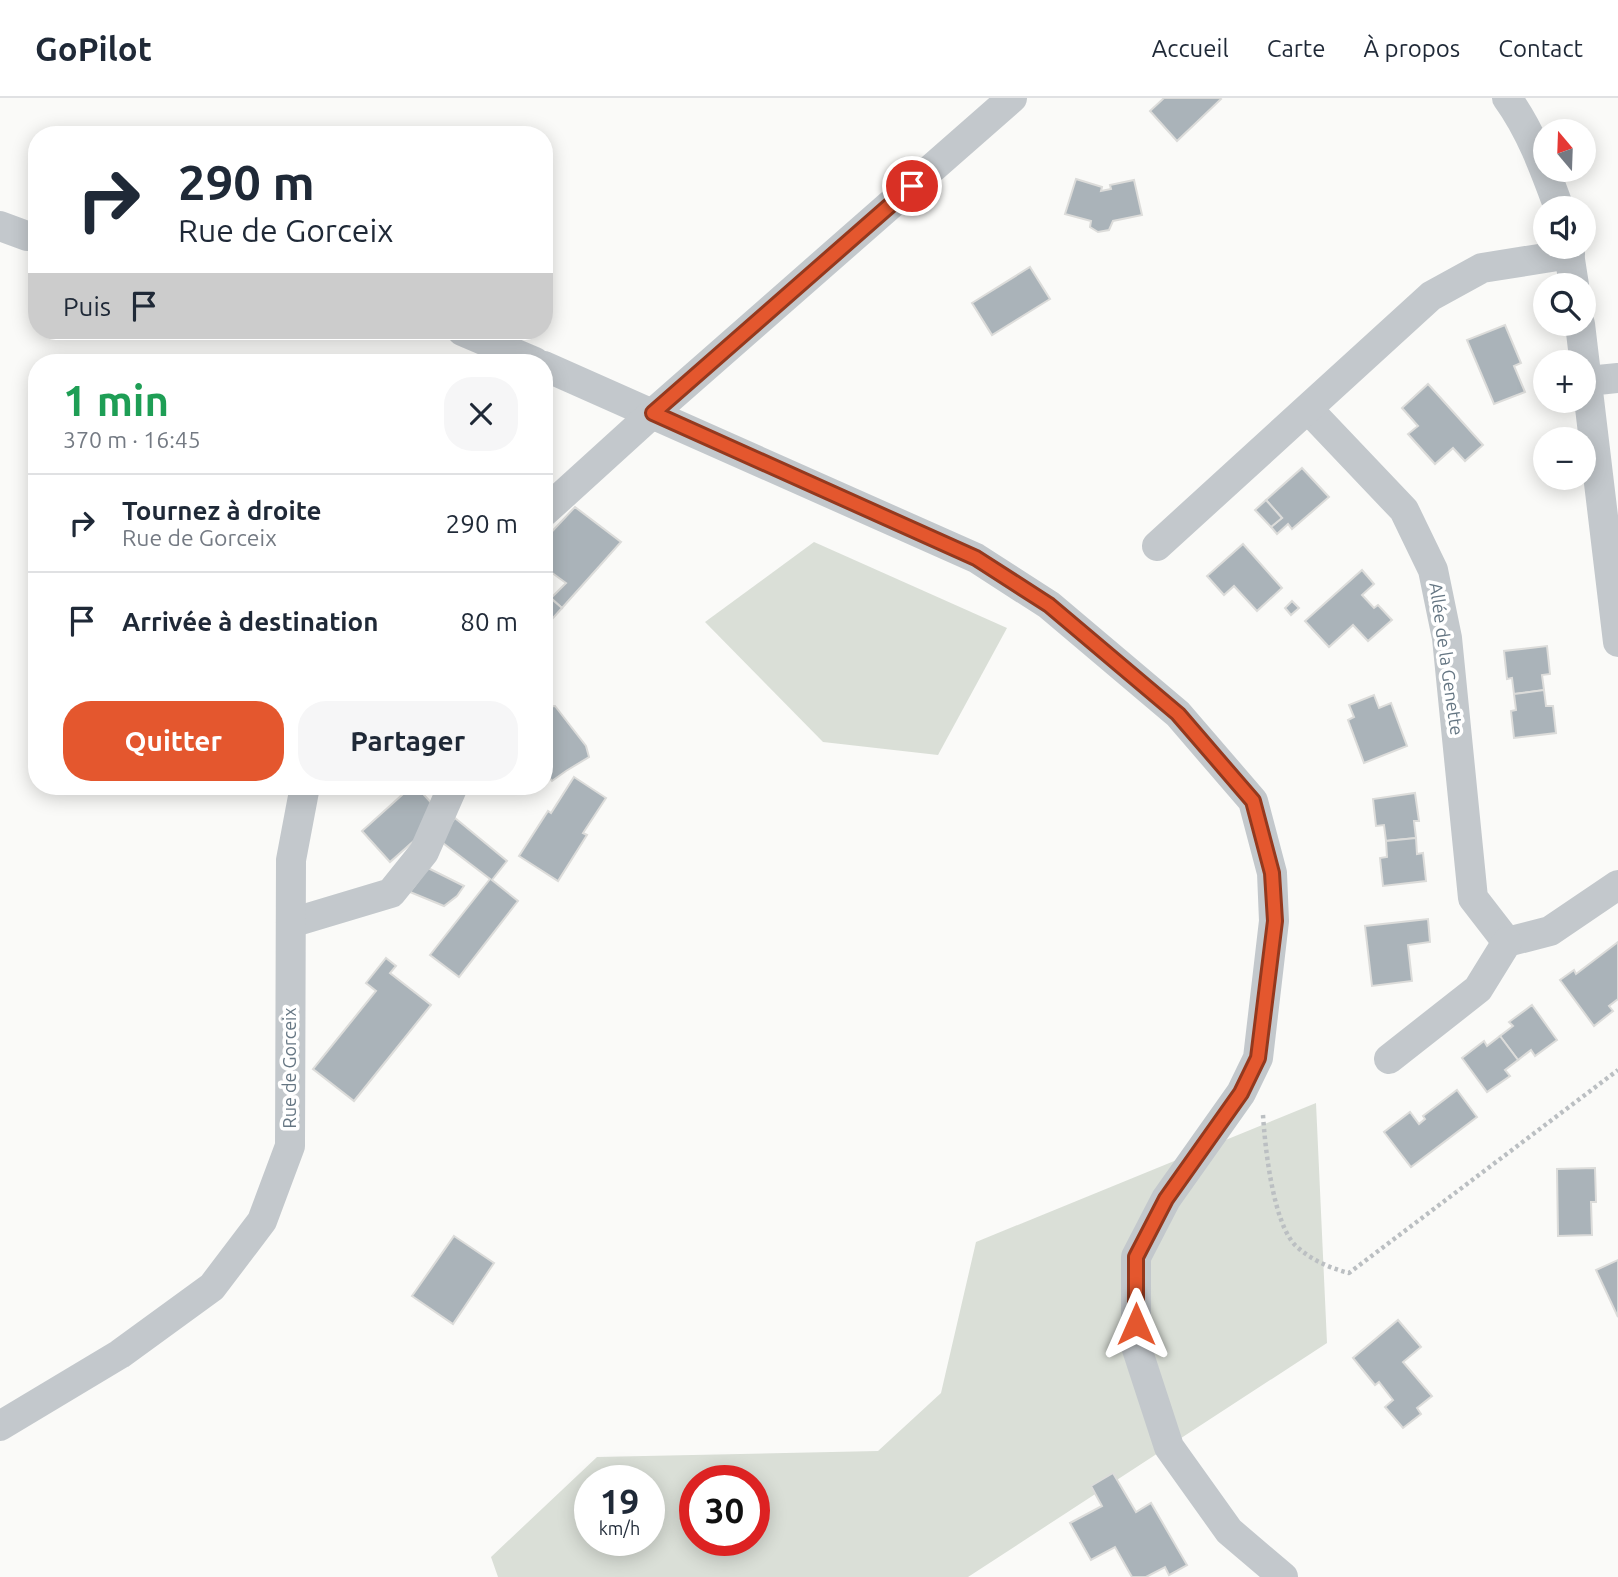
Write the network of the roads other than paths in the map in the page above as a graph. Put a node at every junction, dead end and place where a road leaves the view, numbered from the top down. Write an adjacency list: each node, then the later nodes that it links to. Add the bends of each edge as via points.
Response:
1 (1012, 98): 13 (street)
2 (1507, 98): 3 (street, via 1521,118)
3 (1555, 196)
4 (0, 226): 5 (street)
5 (28, 236)
6 (1533, 258): 12 (street, via 1482,268 1431,296)
7 (483, 340): 8 (street)
8 (516, 354)
9 (553, 370): 13 (street)
10 (1618, 377): 11 (street)
11 (1596, 379)
12 (1308, 409): 16 (street); 22 (street, Allée de la Genette, via 1404,510 1433,570 1447,638 1474,898)
13 (653, 413): 15 (street); 25 (street, via 976,558 1049,605 1178,714 1253,801 1272,873 1275,921 1258,1058 1241,1093 1166,1199 1136,1257 1136,1346 1169,1447 1229,1531)
14 (1592, 413): 17 (street)
15 (553, 504)
16 (1157, 545)
17 (1618, 642)
18 (303, 795): 21 (street, Rue de Gorceix, via 291,860)
19 (449, 795): 21 (street, via 425,852 391,893)
20 (1618, 885): 22 (street, via 1550,930)
21 (290, 923): 24 (street, Rue de Gorceix, via 290,1146 262,1221 212,1287 120,1354)
22 (1507, 942): 23 (street, via 1478,989)
23 (1389, 1059)
24 (0, 1426)
25 (1283, 1577)

